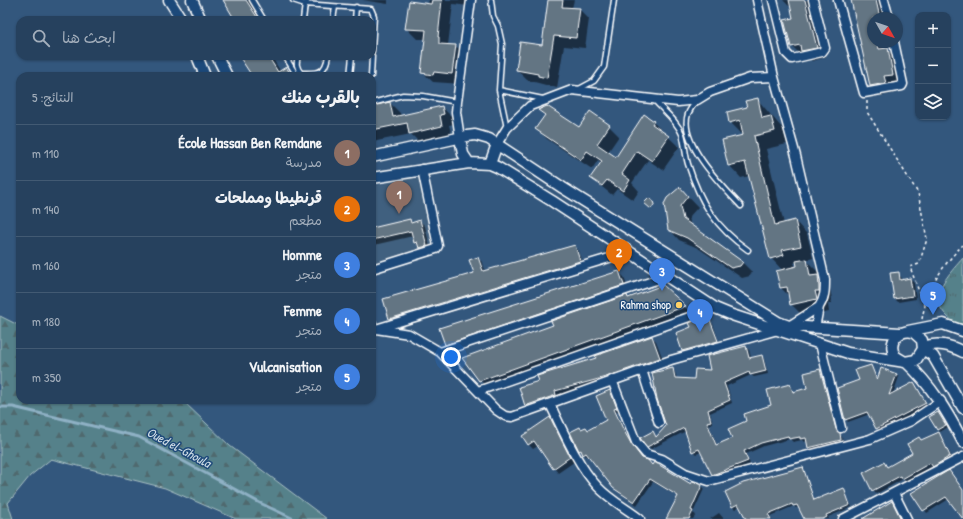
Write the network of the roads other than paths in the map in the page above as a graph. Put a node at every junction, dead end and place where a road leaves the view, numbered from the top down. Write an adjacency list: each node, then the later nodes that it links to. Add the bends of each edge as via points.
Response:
1 (170, 0): 18 (street)
2 (192, 0): 19 (street)
3 (252, 0): 20 (lane)
4 (293, 0): 14 (lane)
5 (308, 0): 14 (lane)
6 (471, 0): 49 (street)
7 (491, 0): 43 (lane, via 502,44)
8 (614, 0): 44 (lane, via 604,67 594,81)
9 (757, 0): 42 (street)
10 (773, 0): 11 (street, via 786,53 792,59 822,52 825,48)
11 (813, 0)
12 (838, 0): 25 (street, via 863,92 867,94 902,86)
13 (884, 0): 17 (street)
14 (305, 4): 15 (lane); 21 (lane)
15 (335, 7): 16 (lane); 22 (lane)
16 (356, 8): 23 (lane); 24 (lane, via 368,8)
17 (887, 12)
18 (180, 16)
19 (199, 16)
20 (262, 16)
21 (304, 16)
22 (334, 16)
23 (355, 16)
24 (374, 16)
25 (895, 48)
26 (199, 60): 35 (street)
27 (219, 60): 36 (street)
28 (287, 60): 34 (lane)
29 (297, 60): 33 (lane)
30 (327, 60): 39 (lane, via 324,70)
31 (352, 60): 40 (lane)
32 (372, 60): 41 (lane)
33 (296, 65): 34 (lane); 38 (lane)
34 (291, 67): 37 (lane)
35 (203, 72)
36 (225, 72)
37 (294, 72)
38 (300, 72)
39 (321, 72)
40 (350, 72)
41 (371, 72)
42 (774, 77): 47 (street, via 750,78 732,83); 63 (street, via 796,156 825,280 825,293)
43 (499, 90): 45 (lane); 50 (lane)
44 (577, 91): 45 (street, via 572,90); 46 (street)
45 (543, 99): 50 (street, via 530,106)
46 (654, 100): 47 (street); 59 (lane, via 677,124 682,134 688,162 704,205 718,224)
47 (697, 100): 58 (lane, via 688,114 687,126 692,145 717,180)
48 (376, 102): 49 (lane, via 403,95)
49 (457, 102): 51 (street)
50 (507, 128): 52 (street)
51 (460, 138): 52 (street, via 475,135); 53 (street); 54 (street)
52 (497, 144): 55 (street); 67 (street, via 563,188 778,322)
53 (376, 156)
54 (469, 163): 55 (street); 56 (street)
55 (490, 164): 60 (street, via 505,171)
56 (422, 169): 57 (street); 61 (street, via 438,246 436,249)
57 (376, 177)
58 (741, 206)
59 (748, 250)
60 (630, 252): 62 (street); 65 (street)
61 (376, 267)
62 (665, 277): 64 (street); 74 (street)
63 (819, 307): 67 (street); 68 (street)
64 (715, 308): 69 (street); 79 (street)
65 (376, 325)
66 (376, 326): 74 (street, via 408,334)
67 (789, 326): 68 (street)
68 (815, 328): 70 (street)
69 (778, 330): 72 (street); 77 (street)
70 (909, 331): 71 (street, via 943,324); 73 (street, via 917,334 922,340); 76 (street, via 894,339 892,348 895,356)
71 (963, 331)
72 (820, 344): 76 (street, via 848,353); 84 (street)
73 (923, 348): 75 (street, via 939,344); 76 (street, via 916,360); 82 (street, via 933,356)
74 (440, 352): 79 (street)
75 (963, 352)
76 (905, 362): 80 (street, via 930,386)
77 (642, 370): 78 (street); 83 (street)
78 (612, 380): 80 (street, via 636,442 646,454 662,459 685,473 709,481 870,439 911,421); 81 (street)
79 (478, 391): 81 (street, via 504,416 512,417)
80 (941, 401): 85 (street)
81 (550, 404): 88 (street, via 587,472 598,487)
82 (963, 408)
83 (659, 423)
84 (841, 428)
85 (963, 442)
86 (963, 457): 87 (street)
87 (894, 493): 89 (street); 90 (street)
88 (640, 519)
89 (843, 519)
90 (907, 519)

